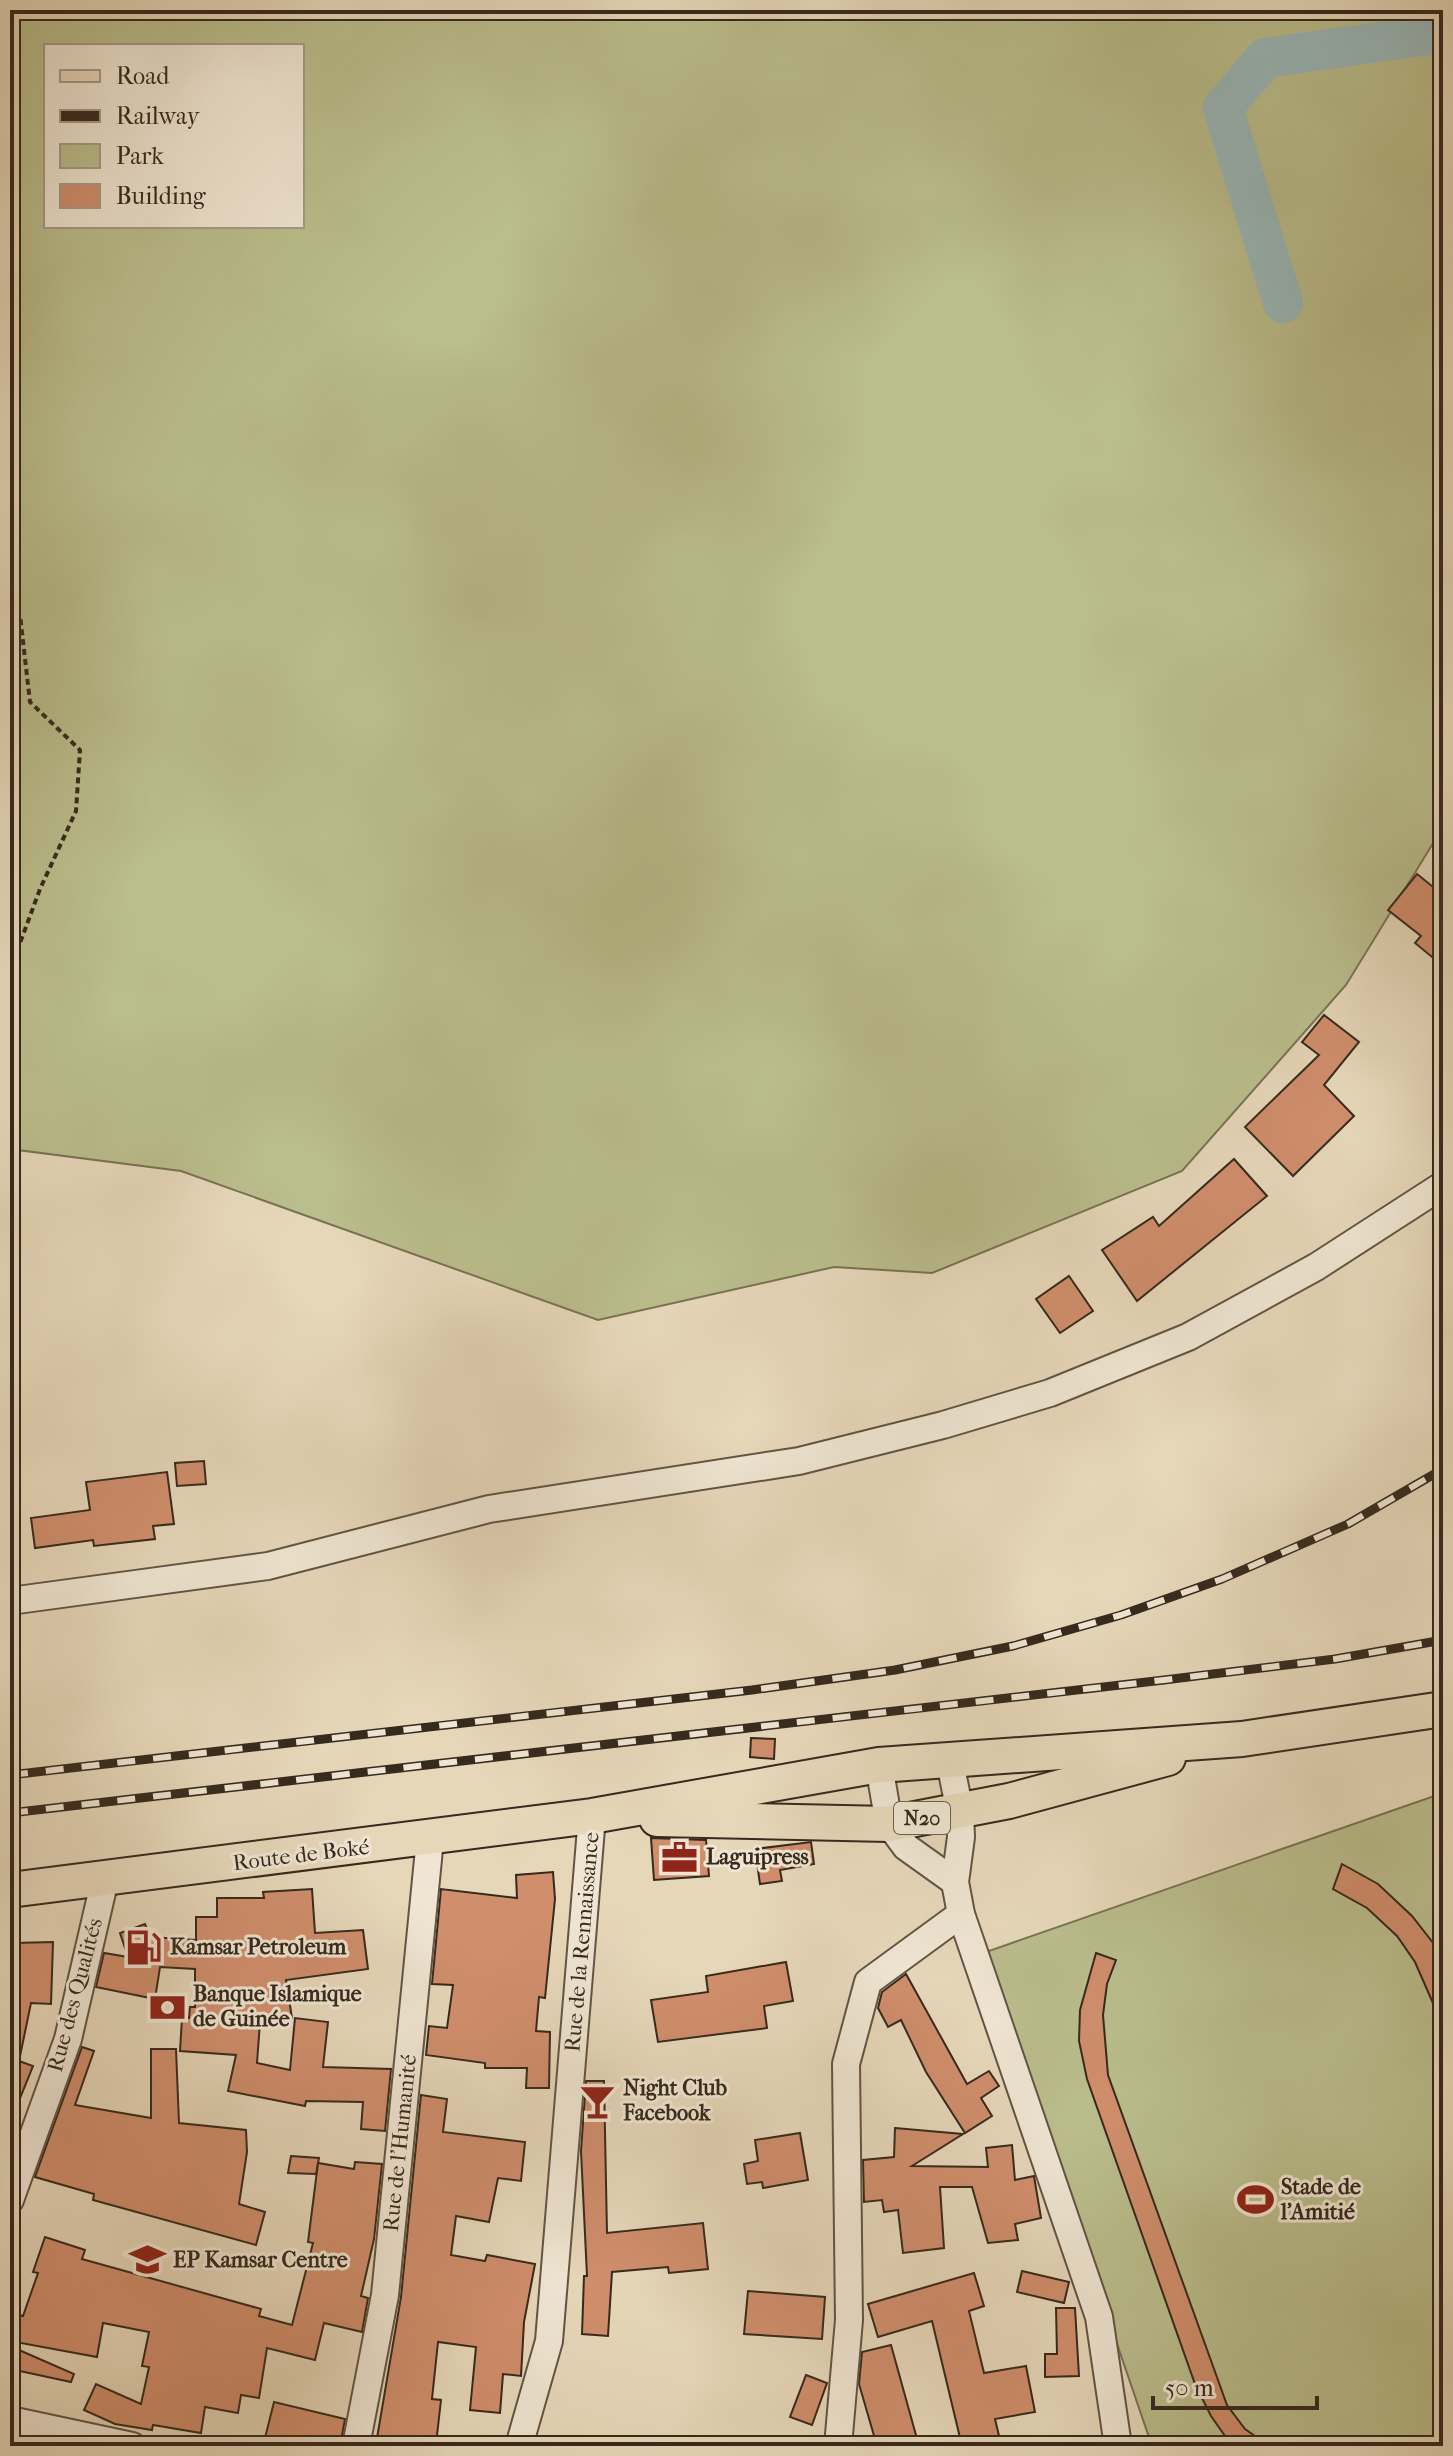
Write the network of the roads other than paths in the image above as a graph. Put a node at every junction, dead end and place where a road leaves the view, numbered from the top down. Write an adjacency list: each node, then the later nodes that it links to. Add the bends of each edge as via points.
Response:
1 (1443, 1185): 2 (street, via 1316,1267 1188,1337 1050,1393 958,1420 799,1461 489,1509 268,1566)
2 (10, 1601)
3 (1443, 1709): 4 (main road, N20)
4 (1242, 1739): 5 (main road, N20); 7 (main road, N20)
5 (949, 1757): 6 (main road, N20); 7 (street)
6 (879, 1765): 8 (main road, N20); 9 (street)
7 (960, 1812): 9 (main road, N20); 12 (street)
8 (592, 1816): 9 (main road, N20); 10 (main road, Route de Boké); 19 (street, Rue de la Rennaissance, via 549,2341)
9 (889, 1824): 12 (street, via 906,1847)
10 (430, 1839): 11 (main road, Route de Boké); 18 (street, Rue de l'Humanité, via 385,2295)
11 (105, 1879): 13 (main road, Route de Boké); 15 (street, Rue des Qualités, via 68,2039)
12 (955, 1882): 14 (street)
13 (10, 1890)
14 (961, 1914): 20 (street, via 868,1982 846,2064 849,2320); 21 (street, via 1099,2317)
15 (10, 2200)
16 (10, 2420): 17 (street)
17 (132, 2446)
18 (356, 2446)
19 (519, 2446)
20 (838, 2446)
21 (1118, 2446)

